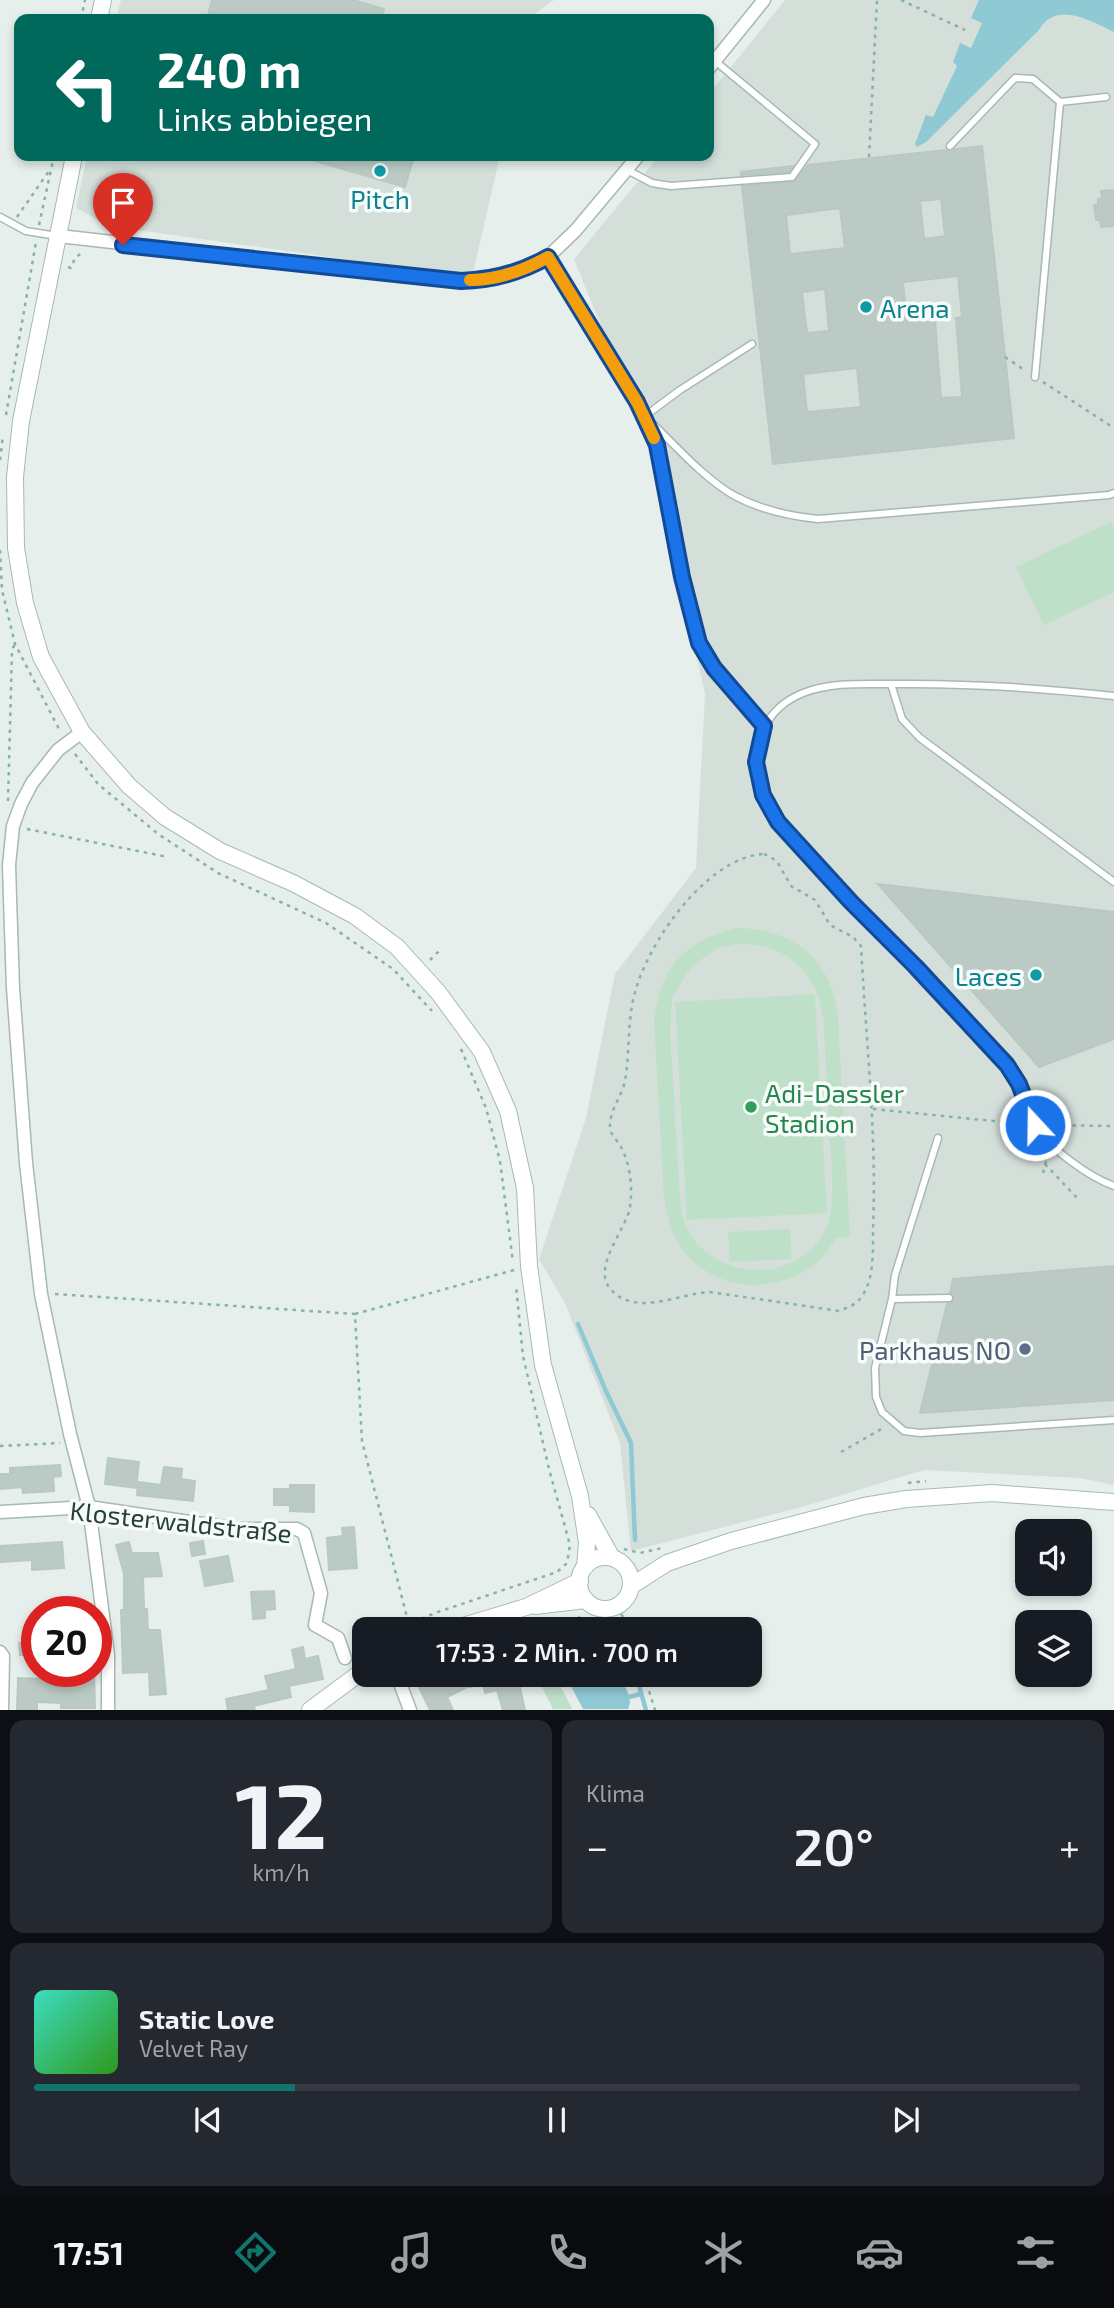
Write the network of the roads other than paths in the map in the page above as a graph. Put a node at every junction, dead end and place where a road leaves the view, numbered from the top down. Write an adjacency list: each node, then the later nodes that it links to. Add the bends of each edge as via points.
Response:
1 (764, 0): 2 (street)
2 (714, 62)
3 (714, 66): 9 (lane, via 815,144 792,177 671,186 652,183)
4 (1106, 97): 5 (lane)
5 (1060, 102): 6 (lane, via 1033,79 1015,78); 14 (lane)
6 (950, 146)
7 (73, 161): 11 (street)
8 (634, 161): 9 (street)
9 (627, 170): 12 (street)
10 (0, 217): 11 (lane, via 26,231)
11 (59, 236): 12 (street, via 461,281 506,275); 20 (street, via 21,421 15,477 16,548 25,603 41,657)
12 (548, 257): 15 (lane)
13 (752, 344): 15 (lane)
14 (1035, 377)
15 (645, 416): 16 (lane, via 734,496 796,517 818,519); 19 (lane, via 657,445 699,643 714,668)
16 (1114, 493)
17 (891, 684): 18 (lane, via 996,685); 19 (lane, via 853,684 806,692 781,705); 21 (lane, via 902,719 920,738)
18 (1114, 696)
19 (764, 726): 23 (lane, via 756,762 763,795 778,822 1007,1065 1035,1125 1051,1144 1086,1172)
20 (82, 732): 27 (street, via 129,786 165,817 219,851 355,916 397,947 438,992 482,1052 508,1111 525,1188 522,1268 543,1365); 29 (street, via 58,750 32,783 13,826 9,865 26,1163 41,1294)
21 (1114, 882)
22 (938, 1138): 25 (lane, via 895,1275)
23 (1114, 1186)
24 (949, 1297): 25 (lane)
25 (892, 1299): 26 (lane, via 875,1368 876,1397 882,1412 904,1431)
26 (1114, 1420)
27 (580, 1496): 31 (street, via 599,1538); 33 (street, via 587,1543)
28 (1114, 1502): 32 (street, via 992,1493 906,1499 775,1529)
29 (89, 1507): 30 (street, Klosterwaldstraße); 39 (street, Klosterwaldstraße, via 236,1529 297,1529 304,1533 321,1593 315,1625 338,1639); 43 (street, via 108,1655)
30 (0, 1512)
31 (618, 1562): 32 (street); 33 (street, via 597,1559); 34 (street, via 629,1572)
32 (667, 1563): 34 (street)
33 (583, 1574): 35 (street); 36 (street)
34 (631, 1586): 35 (street, via 618,1606 601,1609)
35 (586, 1600): 36 (street)
36 (526, 1607): 37 (street)
37 (490, 1617)
38 (0, 1652): 42 (street)
39 (345, 1658)
40 (352, 1679): 44 (street)
41 (401, 1687): 45 (street)
42 (2, 1710)
43 (108, 1710)
44 (310, 1710)
45 (410, 1710)

